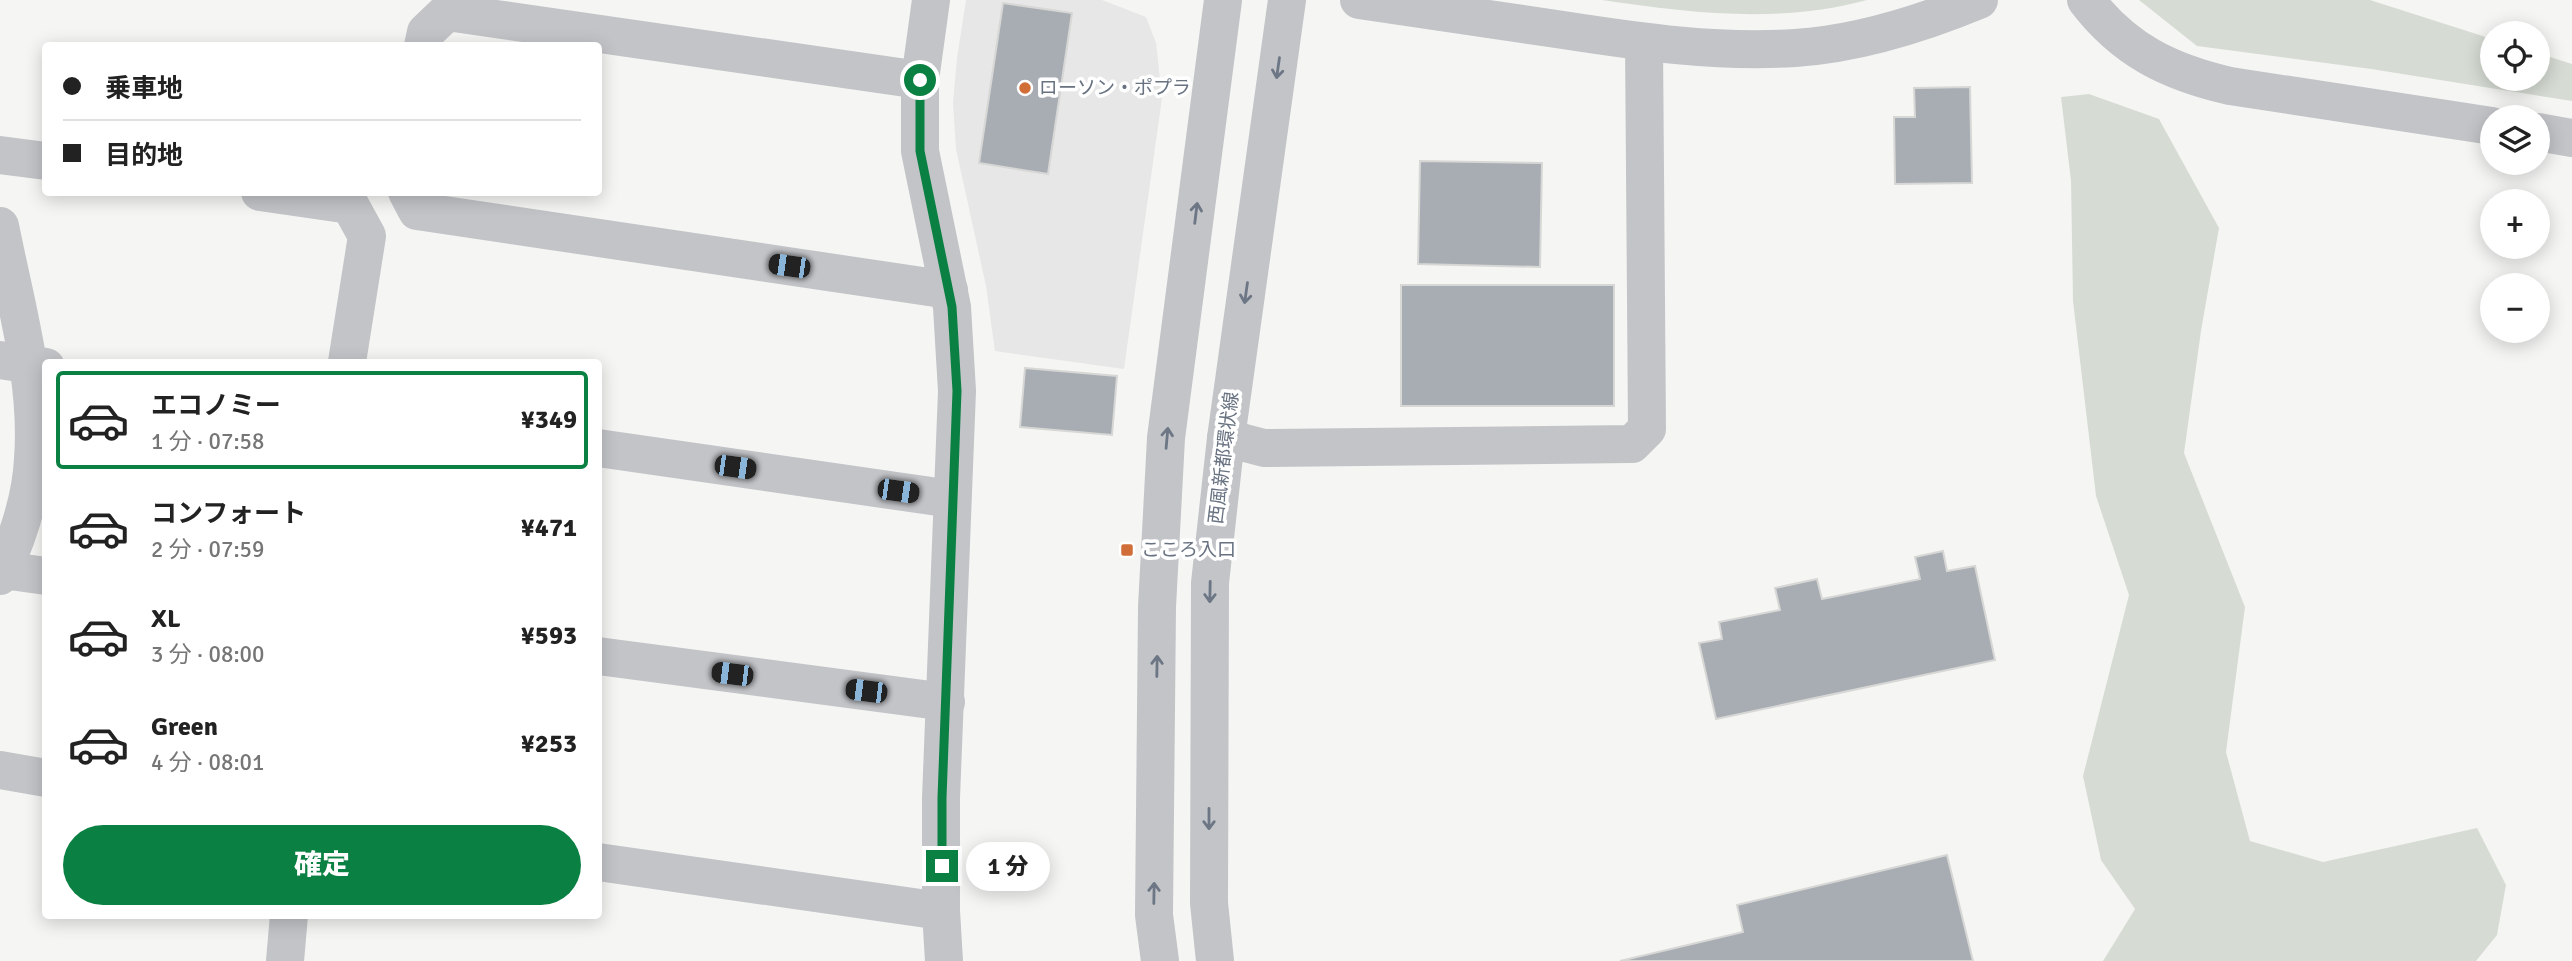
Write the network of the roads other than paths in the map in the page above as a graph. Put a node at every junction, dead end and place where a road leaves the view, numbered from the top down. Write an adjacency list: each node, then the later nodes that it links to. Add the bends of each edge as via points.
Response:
1 (931, 0): 9 (street)
2 (1223, 0): 35 (street, one-way to 2, via 1154,915 1166,438)
3 (1287, 0): 21 (street, 西風新都環状線, one-way to 21)
4 (1359, 0): 8 (street)
5 (1979, 0): 8 (street, via 1936,18 1867,37 1798,48 1727,50)
6 (2086, 0): 10 (street, via 2127,44 2193,78)
7 (425, 42): 9 (street, via 426,32 447,12)
8 (1644, 42): 21 (street, via 1647,429 1632,444 1264,448)
9 (920, 80): 18 (street, via 920,151)
10 (2480, 124)
11 (2550, 134): 12 (street)
12 (2572, 138)
13 (0, 155): 14 (street)
14 (42, 161)
15 (288, 196): 19 (street, via 350,205 367,236)
16 (409, 196): 18 (street, via 417,211)
17 (0, 226): 20 (street)
18 (949, 290): 23 (street, via 956,349)
19 (347, 359)
20 (24, 364): 24 (street, via 34,415 33,460 14,547)
21 (1226, 438): 36 (street, 西風新都環状線, one-way to 36, via 1210,583 1209,903)
22 (602, 448): 23 (street)
23 (952, 499): 27 (street)
24 (1, 573): 25 (street)
25 (42, 576)
26 (602, 657): 27 (street)
27 (946, 702): 31 (street)
28 (0, 770): 29 (street)
29 (42, 777)
30 (602, 863): 31 (street)
31 (942, 911): 34 (street)
32 (289, 919): 33 (street)
33 (285, 961)
34 (944, 961)
35 (1160, 961)
36 (1214, 961)

